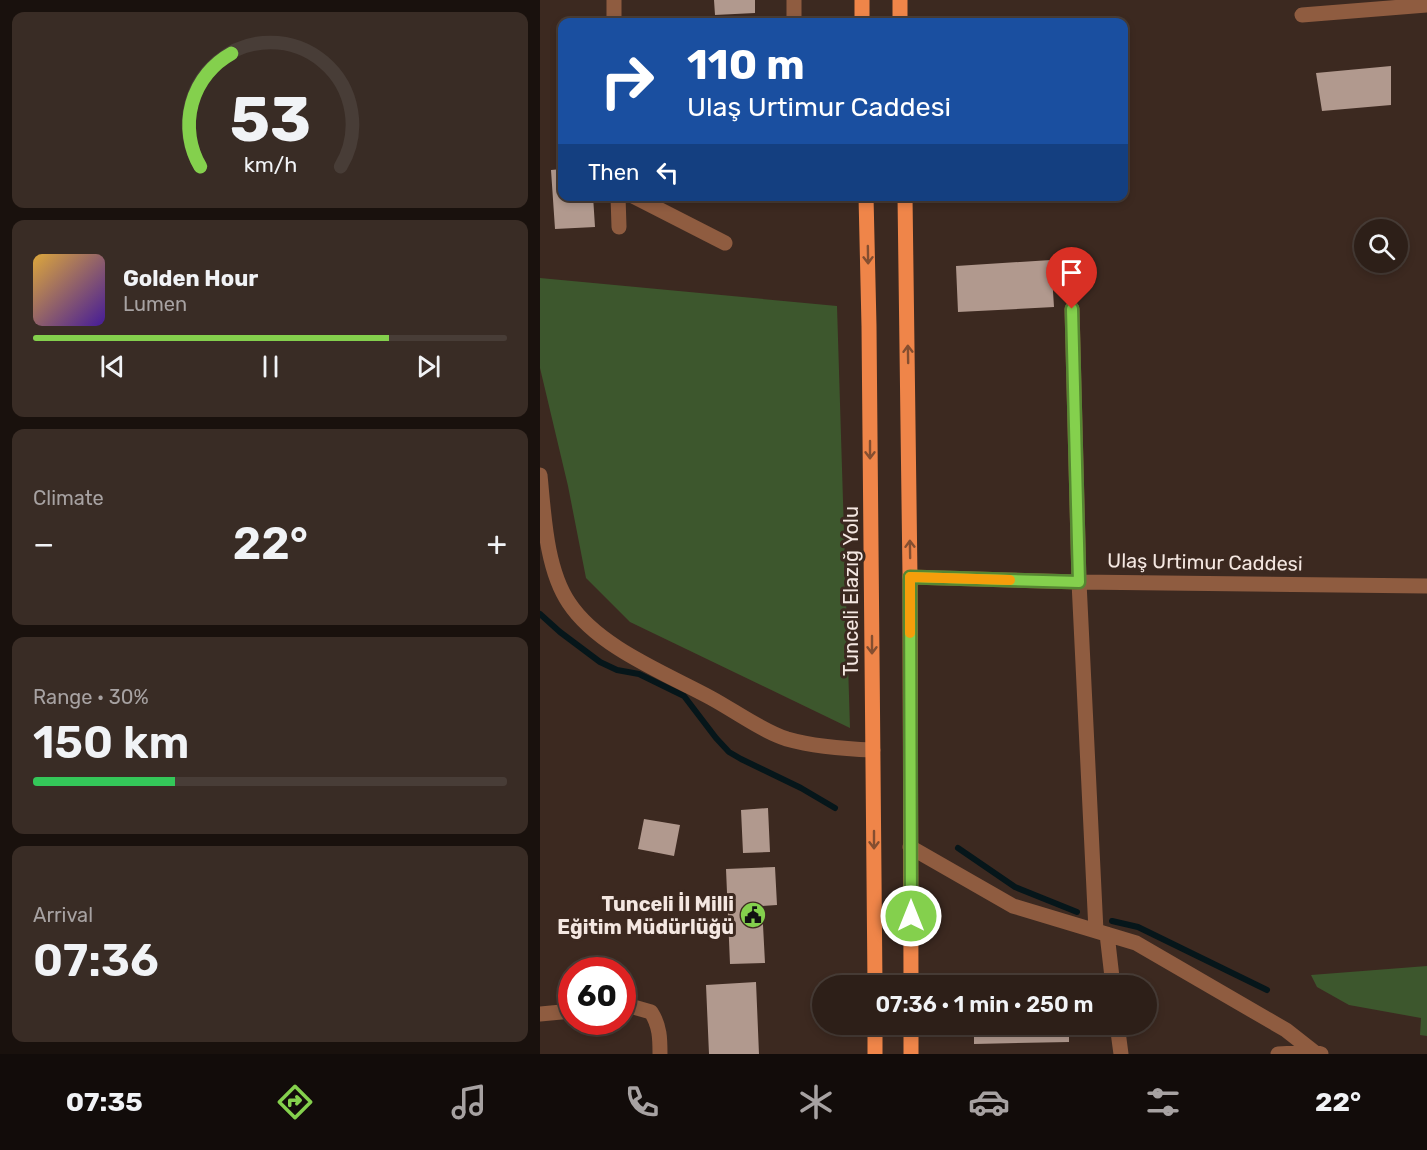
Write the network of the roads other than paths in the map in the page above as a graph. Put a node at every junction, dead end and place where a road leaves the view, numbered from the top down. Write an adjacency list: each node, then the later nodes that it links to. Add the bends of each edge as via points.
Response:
1 (614, 0): 7 (street)
2 (794, 0): 8 (street)
3 (862, 0): 9 (main road)
4 (900, 0): 10 (main road)
5 (1427, 5): 6 (street)
6 (1302, 15)
7 (614, 18)
8 (794, 18)
9 (862, 18)
10 (900, 18)
11 (618, 201): 15 (street)
12 (643, 201): 16 (street)
13 (866, 201): 22 (main road, Tunceli Elazığ Yolu, one-way to 22)
14 (905, 201): 19 (main road, one-way to 14)
15 (619, 227)
16 (725, 243)
17 (1072, 309): 20 (street)
18 (540, 475): 22 (street, via 547,538 556,574 567,602 587,626 616,647 786,738 833,749)
19 (910, 577): 20 (street, Ulaş Urtimur Caddesi); 23 (main road)
20 (1079, 582): 21 (street, Ulaş Urtimur Caddesi); 24 (street)
21 (1427, 586)
22 (873, 750): 25 (main road, Tunceli Elazığ Yolu, one-way to 25)
23 (910, 847): 24 (street, via 1013,906); 26 (main road)
24 (1101, 933): 27 (street); 39 (street, via 1136,944 1286,1030)
25 (875, 975)
26 (911, 975)
27 (1111, 975)
28 (636, 1008): 34 (street, via 651,1012 656,1020)
29 (558, 1012): 30 (street)
30 (540, 1014)
31 (875, 1035): 35 (main road)
32 (911, 1035): 36 (main road)
33 (1118, 1035): 37 (street)
34 (660, 1054)
35 (875, 1054)
36 (911, 1054)
37 (1121, 1054)
38 (1278, 1054): 39 (street)
39 (1316, 1054)

